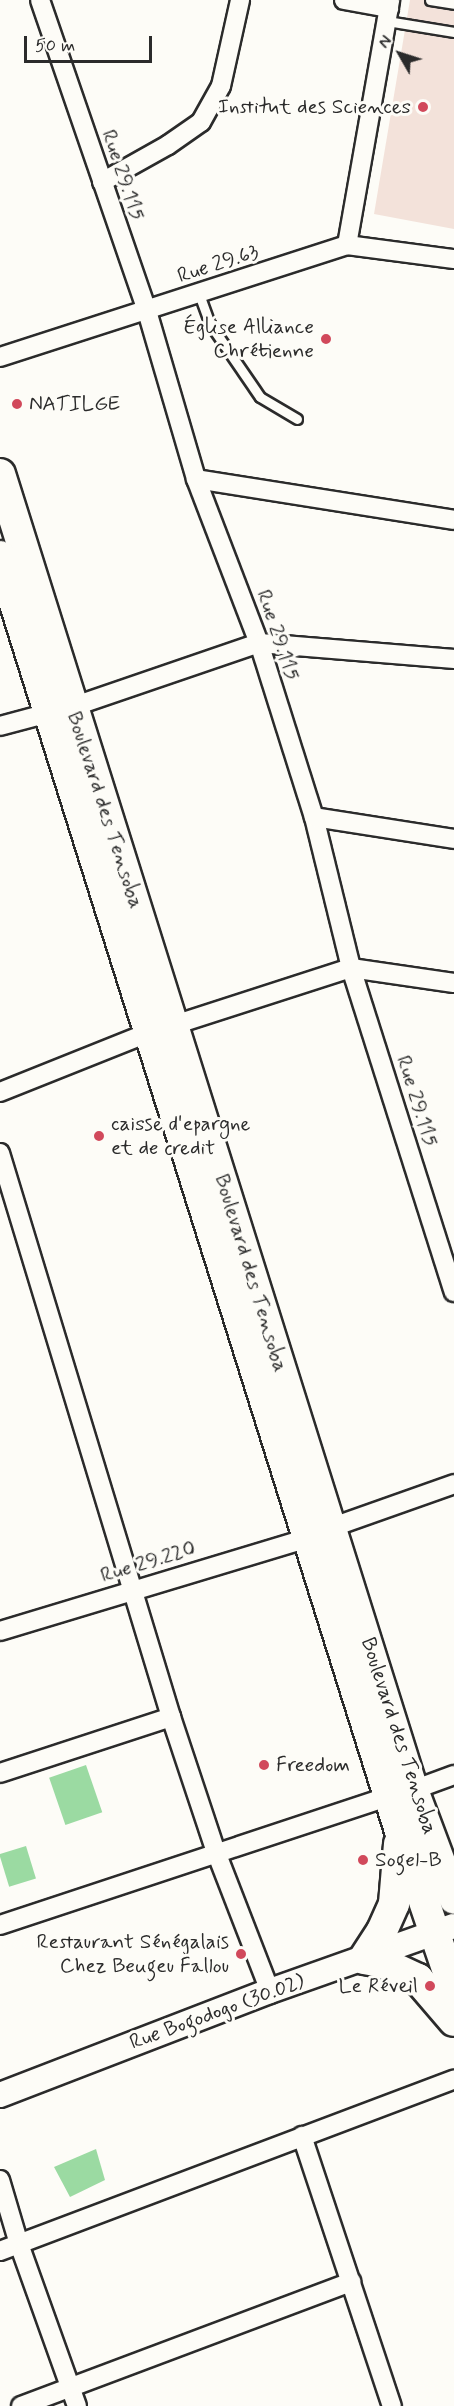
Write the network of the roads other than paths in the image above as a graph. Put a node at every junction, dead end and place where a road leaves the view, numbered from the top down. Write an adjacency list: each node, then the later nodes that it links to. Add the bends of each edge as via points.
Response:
1 (40, 0): 8 (street, Rue 29.115)
2 (240, 0): 8 (street, via 221,86 201,122)
3 (344, 0): 6 (street)
4 (430, 0): 5 (lane)
5 (454, 4)
6 (389, 10): 7 (lane); 9 (street)
7 (454, 32)
8 (102, 182): 12 (street, Rue 29.115)
9 (347, 245): 10 (street, Rue 29.63); 11 (street, Rue 29.63)
10 (454, 260)
11 (200, 294): 12 (street, Rue 29.63); 14 (lane, via 210,324 260,397)
12 (147, 311): 13 (street, Rue 29.63); 16 (street, Rue 29.115)
13 (0, 357)
14 (297, 419)
15 (0, 474): 21 (main road, Boulevard des Tensoba)
16 (196, 479): 17 (street); 19 (street, Rue 29.115)
17 (454, 520)
18 (0, 556): 21 (main road, Boulevard des Tensoba)
19 (259, 643): 20 (street); 21 (street); 23 (street, Rue 29.115)
20 (454, 659)
21 (60, 710): 22 (street); 27 (main road, Boulevard des Tensoba)
22 (0, 726)
23 (314, 817): 24 (street); 25 (street, Rue 29.115)
24 (454, 839)
25 (351, 968): 26 (street); 27 (street); 30 (street, Rue 29.115)
26 (454, 983)
27 (162, 1029): 28 (street); 32 (main road, Boulevard des Tensoba)
28 (0, 1092)
29 (0, 1153): 33 (street)
30 (454, 1292)
31 (454, 1484): 32 (street, Rue 29.220)
32 (320, 1533): 33 (street, Rue 29.220); 38 (main road, Boulevard des Tensoba)
33 (132, 1590): 34 (street, Rue 29.220); 35 (street)
34 (1, 1628)
35 (171, 1717): 36 (street); 40 (street)
36 (0, 1773)
37 (454, 1775): 38 (street)
38 (402, 1793): 39 (main road, Boulevard des Tensoba); 40 (street); 41 (main road, Boulevard des Tensoba)
39 (400, 1831): 43 (main road, Boulevard des Tensoba); 44 (main road, via 394,1904)
40 (216, 1852): 42 (street); 46 (street)
41 (454, 1899)
42 (0, 1925)
43 (445, 1930): 44 (street, Rue Bogodogo (30.02)); 45 (main road, Boulevard des Tensoba)
44 (364, 1959): 46 (street, Rue Bogodogo (30.02)); 47 (main road, via 381,1962 418,1979)
45 (454, 1990)
46 (270, 1991): 49 (street, Rue Bogodogo (30.02))
47 (454, 2021)
48 (454, 2079): 50 (street)
49 (0, 2095)
50 (302, 2136): 52 (street); 54 (street)
51 (0, 2180): 52 (street)
52 (19, 2244): 53 (street); 55 (street)
53 (0, 2251)
54 (351, 2282): 55 (street); 58 (street)
55 (71, 2387): 56 (street); 57 (street)
56 (21, 2406)
57 (77, 2406)
58 (392, 2406)

